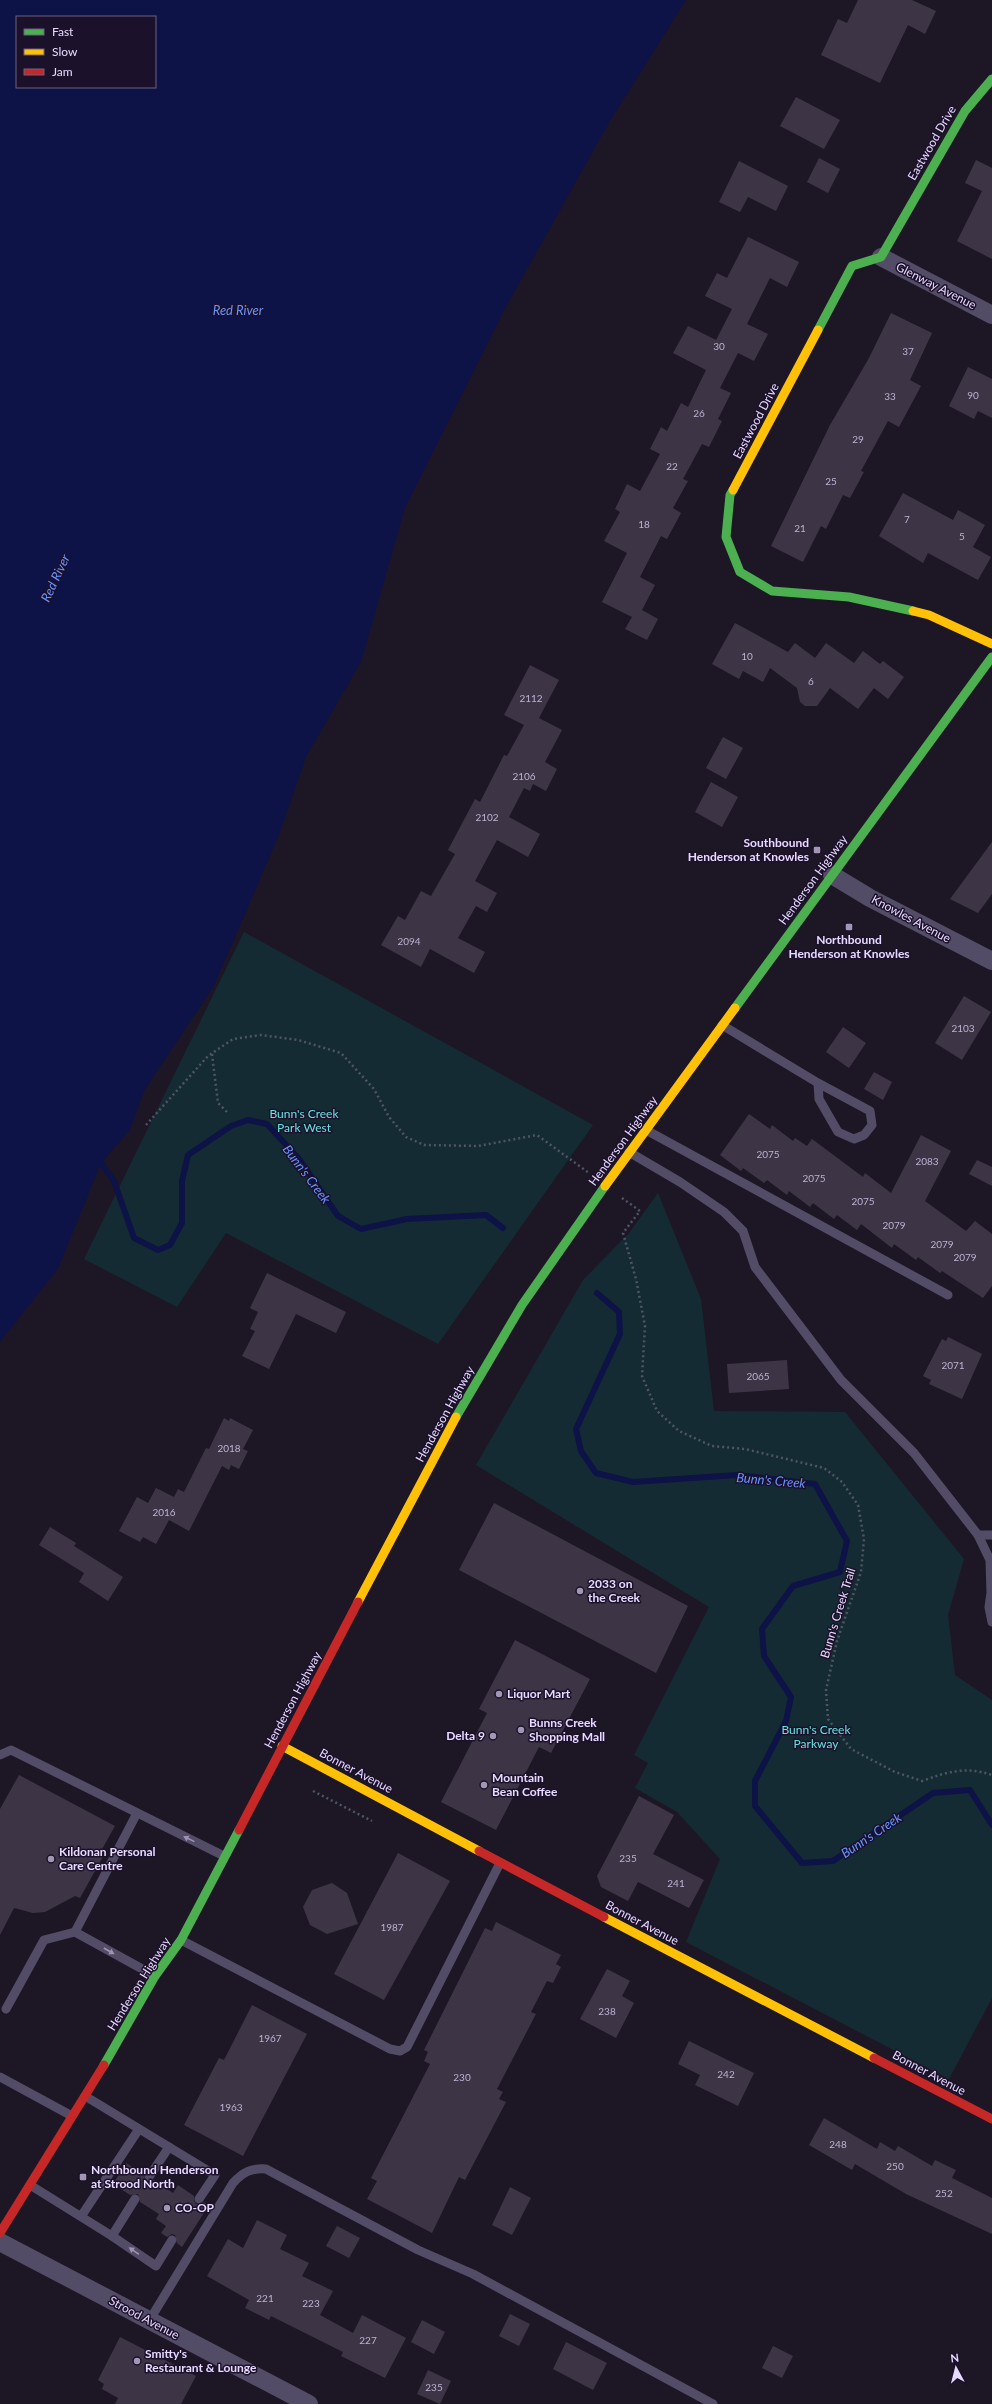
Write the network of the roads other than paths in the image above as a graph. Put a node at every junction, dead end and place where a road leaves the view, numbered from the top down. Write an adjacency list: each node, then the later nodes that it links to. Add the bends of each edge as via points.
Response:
1 (992, 79): 2 (main road, Eastwood Drive, via 964,111)
2 (881, 257): 3 (street, Glenway Avenue); 4 (main road, Eastwood Drive, via 852,266 730,495 726,537 740,572 772,591 849,597 929,615)
3 (992, 315)
4 (992, 644)
5 (992, 657): 6 (main road, Henderson Highway)
6 (832, 875): 7 (street, Knowles Avenue, via 870,898); 8 (main road, Henderson Highway)
7 (990, 957)
8 (722, 1025): 9 (lane); 10 (main road, Henderson Highway)
9 (818, 1083): 9 (lane, via 870,1111 872,1125 864,1135 854,1139 838,1132 819,1099)
10 (646, 1130): 11 (main road, Henderson Highway); 12 (lane)
11 (629, 1152): 13 (lane, via 718,1208 743,1231 755,1267 842,1380 914,1452); 16 (main road, Henderson Highway, via 522,1305 460,1412)
12 (948, 1294)
13 (978, 1535): 14 (lane); 15 (lane, via 990,1560 989,1607)
14 (992, 1535)
15 (992, 1622)
16 (282, 1746): 19 (main road, Henderson Highway); 20 (main road, Bonner Avenue)
17 (0, 1755): 18 (lane, via 11,1750)
18 (138, 1813): 19 (lane, one-way to 18); 21 (lane)
19 (224, 1856): 22 (main road, Henderson Highway)
20 (500, 1863): 22 (lane, via 407,2047 400,2050 390,2049); 28 (main road, Bonner Avenue)
21 (75, 1932): 23 (lane, one-way to 23); 24 (lane, via 44,1940)
22 (181, 1940): 23 (main road, Henderson Highway)
23 (156, 1976): 26 (main road, Henderson Highway)
24 (6, 2009)
25 (0, 2077): 27 (lane)
26 (85, 2096): 27 (main road, Henderson Highway); 29 (lane)
27 (72, 2116): 32 (main road, Henderson Highway)
28 (992, 2119)
29 (139, 2129): 30 (lane); 35 (lane)
30 (169, 2146): 31 (lane); 34 (lane, via 215,2175)
31 (149, 2177)
32 (30, 2185): 35 (lane); 36 (main road, Henderson Highway)
33 (135, 2199): 37 (lane)
34 (199, 2199)
35 (82, 2215): 37 (lane)
36 (0, 2233)
37 (112, 2236): 38 (lane, one-way to 37, via 156,2266)
38 (172, 2240)
39 (0, 2242): 40 (street, Strood Avenue)
40 (150, 2321): 41 (street, Strood Avenue); 42 (lane, via 233,2183 242,2173 253,2168 266,2169 418,2250 473,2274)
41 (309, 2404)
42 (713, 2404)

